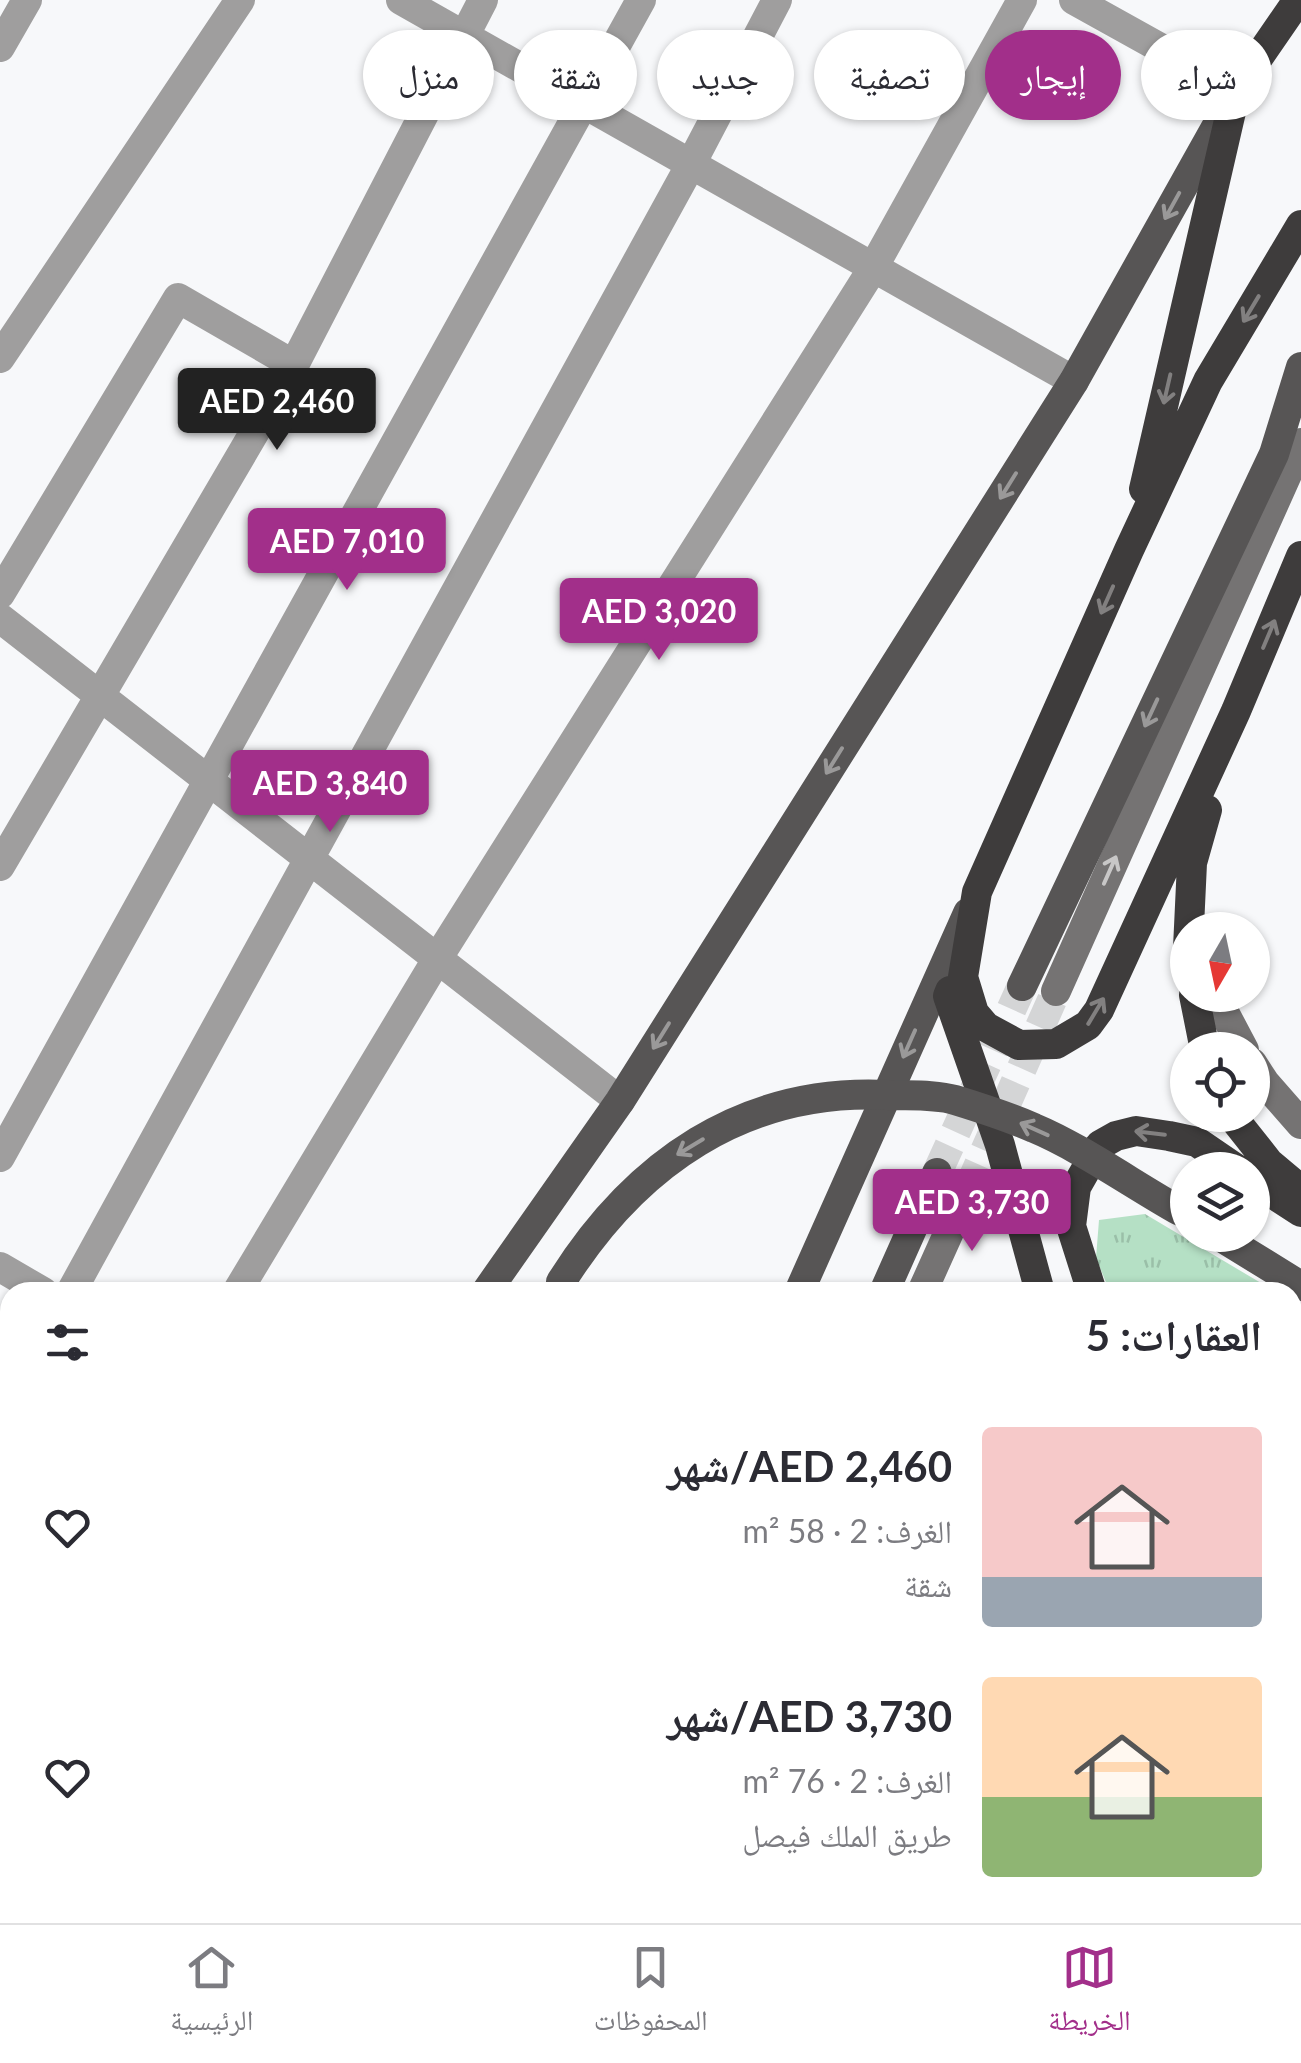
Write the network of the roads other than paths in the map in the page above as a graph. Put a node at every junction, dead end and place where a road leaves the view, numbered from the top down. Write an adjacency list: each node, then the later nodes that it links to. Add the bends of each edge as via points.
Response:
1 (240, 0): 24 (street)
2 (401, 0): 10 (street)
3 (482, 0): 11 (street)
4 (641, 0): 12 (street)
5 (777, 0): 21 (street)
6 (1022, 0): 23 (street)
7 (1074, 0): 13 (street)
8 (1298, 0): 14 (highway)
9 (20, 2): 15 (street)
10 (454, 30)
11 (467, 30)
12 (624, 30)
13 (1141, 37)
14 (1272, 38)
15 (0, 47)
16 (420, 120): 25 (street)
17 (574, 120): 35 (street)
18 (613, 120): 21 (street)
19 (1219, 120): 27 (main road, one-way to 27)
20 (1229, 120): 29 (highway, one-way to 29)
21 (691, 164): 23 (street); 36 (street)
22 (1301, 225): 29 (highway, one-way to 29, via 1208,382)
23 (873, 268): 27 (street); 40 (street)
24 (0, 358)
25 (294, 364): 31 (street, via 178,298); 33 (street)
26 (1301, 368): 41 (main road, one-way to 41, via 1274,454)
27 (1074, 381): 44 (main road, one-way to 44)
28 (1301, 443): 42 (street, one-way to 28)
29 (1130, 550): 38 (highway, one-way to 38)
30 (1301, 556): 34 (highway, one-way to 30)
31 (0, 594)
32 (0, 618): 33 (street)
33 (101, 696): 35 (street); 37 (street)
34 (1236, 712): 38 (highway, one-way to 34, via 964,977 974,1013 986,1028 1019,1045 1074,1036 1099,1010); 39 (highway, via 1192,862)
35 (210, 780): 36 (street); 48 (street)
36 (310, 857): 40 (street); 58 (street)
37 (0, 866)
38 (978, 892): 62 (main road, one-way to 62); 65 (highway, via 948,996 1000,1145)
39 (1189, 912)
40 (438, 956): 44 (street); 59 (street)
41 (1022, 986)
42 (1056, 991)
43 (1270, 1085): 45 (street)
44 (620, 1101): 60 (main road)
45 (1301, 1124)
46 (1244, 1132): 50 (highway)
47 (1212, 1152): 66 (highway, one-way to 66, via 1197,1142 1136,1130 1100,1145 1076,1188 1071,1226)
48 (0, 1157)
49 (936, 1173): 63 (main road)
50 (1301, 1190)
51 (967, 1192): 64 (street)
52 (1270, 1192): 54 (highway)
53 (1170, 1206): 61 (main road, one-way to 61, bridge, via 1037,1129 950,1099 851,1093 784,1103 676,1156 626,1196)
54 (1301, 1212)
55 (1246, 1252): 67 (main road)
56 (0, 1267): 57 (street)
57 (26, 1282)
58 (77, 1282)
59 (243, 1282)
60 (493, 1282)
61 (561, 1282)
62 (803, 1282)
63 (888, 1282)
64 (926, 1282)
65 (1037, 1282)
66 (1089, 1282)
67 (1294, 1282)

